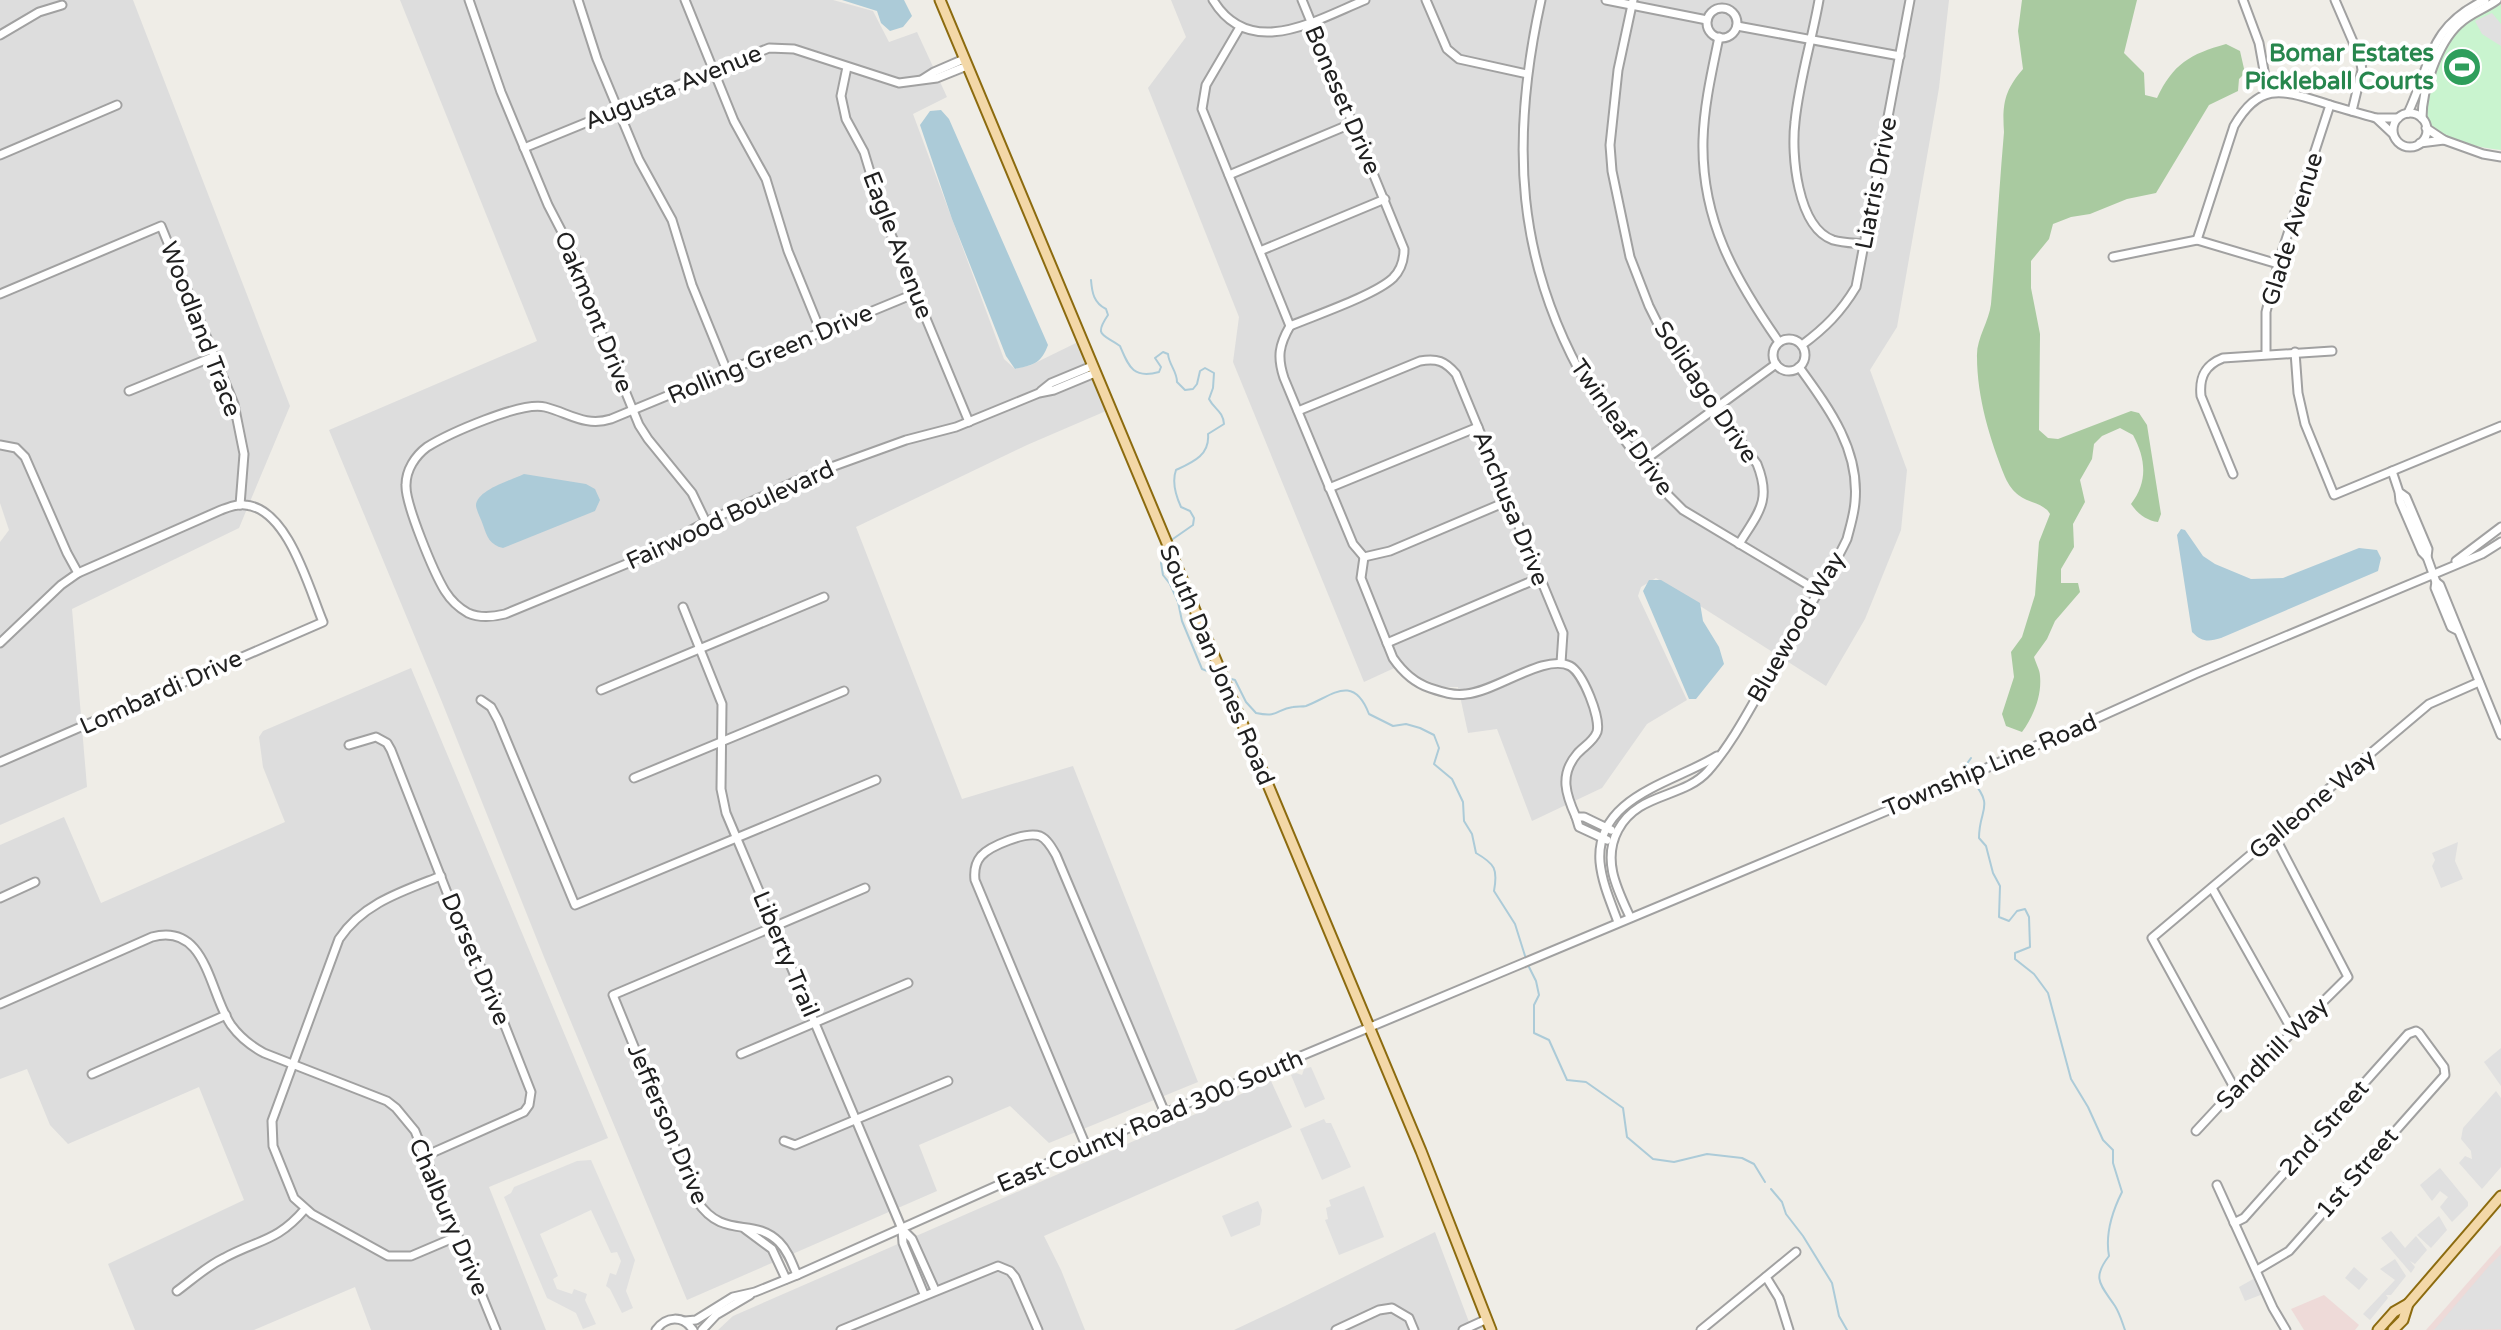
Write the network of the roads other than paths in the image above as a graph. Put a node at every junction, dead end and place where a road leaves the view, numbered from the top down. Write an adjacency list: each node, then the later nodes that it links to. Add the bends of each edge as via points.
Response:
1 (469, 0): 46 (street, Oakmont Drive)
2 (578, 0): 35 (street)
3 (685, 0): 30 (street)
4 (940, 0): 28 (main road, South Dan Jones Road)
5 (1213, 0): 23 (street)
6 (1302, 0): 21 (street, Boneset Drive)
7 (1365, 0): 21 (street)
8 (1426, 0): 31 (street, via 1447,49 1459,59)
9 (1541, 0): 31 (street, Twinleaf Drive)
10 (1606, 0): 17 (street)
11 (1819, 0): 26 (street)
12 (1910, 0): 27 (street, Liatris Drive)
13 (2243, 0): 32 (street, via 2259,43)
14 (2335, 0): 36 (street, via 2362,70)
15 (2485, 0): 37 (street, via 2467,9 2438,38)
16 (2497, 0): 40 (street, via 2466,17 2443,44)
17 (1632, 3): 20 (street); 71 (street, Solidago Drive, via 1610,145 1618,206 1649,306)
18 (1725, 4): 20 (street); 22 (street)
19 (62, 5): 24 (street)
20 (1707, 20): 25 (street, via 1709,30)
21 (1311, 22): 23 (street, via 1276,32); 41 (street, Boneset Drive)
22 (1737, 26): 25 (street, via 1732,34); 26 (street)
23 (1240, 27): 49 (street, via 1202,101)
24 (0, 35)
25 (1719, 37): 60 (street, via 1703,139 1709,203 1733,272)
26 (1812, 40): 27 (street); 52 (street, via 1795,120 1800,189 1819,230 1833,240)
27 (1900, 56): 52 (street, Liatris Drive)
28 (966, 63): 29 (street, Augusta Avenue, via 917,82 891,82); 68 (main road, South Dan Jones Road)
29 (847, 67): 30 (street, Augusta Avenue, via 777,47); 56 (street, Eagle Avenue, via 842,109 864,152)
30 (712, 70): 35 (street, Augusta Avenue); 59 (street, via 766,179)
31 (1527, 74): 78 (street, Twinleaf Drive, via 1523,191 1533,255 1575,363)
32 (2264, 94): 34 (street, via 2290,93); 51 (street, via 2244,109 2234,126)
33 (117, 105): 47 (street)
34 (2330, 105): 36 (street); 55 (street, Glade Avenue)
35 (618, 109): 46 (street, Augusta Avenue); 69 (street, via 672,220)
36 (2352, 111): 38 (street)
37 (2408, 113): 39 (street); 40 (street)
38 (2376, 118): 39 (street); 43 (street)
39 (2398, 118): 43 (street)
40 (2422, 118): 42 (street)
41 (1353, 123): 49 (street); 50 (street, Boneset Drive)
42 (2426, 128): 44 (street); 45 (street)
43 (2393, 134): 45 (street, via 2404,146)
44 (2444, 140): 45 (street); 48 (street)
45 (2420, 143)
46 (524, 148): 72 (street, Oakmont Drive, via 577,261)
47 (0, 155)
48 (2501, 157)
49 (1229, 175): 53 (street)
50 (1385, 199): 53 (street); 58 (street, Boneset Drive, via 1404,249 1400,269 1378,289)
51 (2197, 240): 54 (street); 55 (street)
52 (1864, 244): 61 (street, Liatris Drive, via 1856,287 1843,309)
53 (1260, 251): 58 (street)
54 (2113, 257)
55 (2278, 264): 64 (street, Glade Avenue, via 2266,312)
56 (916, 293): 59 (street, Rolling Green Drive); 74 (street, Eagle Avenue)
57 (0, 294): 65 (street, Woodland Trace, via 161,226)
58 (1290, 326): 73 (street, via 1279,363)
59 (821, 332): 69 (street, Rolling Green Drive)
60 (1779, 342): 61 (street, via 1793,339); 66 (street, via 1773,353)
61 (1802, 345): 67 (street, via 1805,355)
62 (2332, 351): 63 (street)
63 (2295, 352): 64 (street); 79 (street, via 2305,424 2334,495)
64 (2266, 354): 80 (street, via 2223,358 2212,363 2200,384)
65 (215, 356): 70 (street); 83 (street, Woodland Trace, via 242,438)
66 (1776, 364): 67 (street, via 1786,370); 71 (street)
67 (1799, 367): 93 (street, Bluewood Way, via 1841,430 1855,483 1847,539)
68 (1094, 369): 74 (street, Fairwood Boulevard); 134 (main road, South Dan Jones Road)
69 (727, 371): 72 (street, Rolling Green Drive)
70 (129, 391)
71 (1715, 409): 78 (street); 87 (street, Solidago Drive, via 1757,464 1765,493)
72 (633, 410): 84 (street, Oakmont Drive, via 648,439 692,493); 96 (street, Rolling Green Drive, via 593,422 544,406 525,406 421,451 406,484 410,508 446,593)
73 (1298, 411): 76 (street, Anchusa Drive, via 1434,359 1456,374); 81 (street)
74 (969, 422): 84 (street, Fairwood Boulevard, via 859,456)
75 (2501, 426): 79 (street)
76 (1478, 427): 81 (street); 82 (street, Anchusa Drive)
77 (0, 445): 90 (street, via 16,448 25,457)
78 (1642, 462): 87 (street, Twinleaf Drive, via 1683,510)
79 (2392, 471): 92 (street)
80 (2233, 474)
81 (1329, 488): 88 (street)
82 (1508, 501): 88 (street); 91 (street, Anchusa Drive)
83 (240, 505): 90 (street); 109 (street, Lombardi Drive, via 271,516 283,531 323,622)
84 (706, 522): 96 (street, Fairwood Boulevard, via 631,562 505,614)
85 (2501, 527): 89 (street)
86 (2501, 542): 89 (street)
87 (1739, 544): 93 (street, Twinleaf Drive)
88 (1364, 557): 98 (street, via 1361,578)
89 (2452, 565): 92 (street, Township Line Road)
90 (78, 573): 97 (street)
91 (1539, 578): 98 (street); 100 (street, Anchusa Drive, via 1563,633)
92 (2434, 578): 101 (street); 126 (street, Township Line Road, via 2195,674 1951,784)
93 (1818, 591): 108 (street, Bluewood Way)
94 (824, 597): 99 (street)
95 (683, 607): 99 (street, Liberty Trail)
96 (468, 613)
97 (0, 643)
98 (1387, 643): 100 (street, via 1409,675 1449,694 1482,691)
99 (700, 649): 102 (street); 106 (street, Liberty Trail, via 722,704)
100 (1561, 663): 112 (street, via 1579,673 1598,725 1565,776)
101 (2479, 682): 105 (street); 115 (street, Galleone Way, via 2429,704)
102 (601, 690)
103 (844, 691): 106 (street)
104 (481, 700): 116 (street, via 498,720 575,905)
105 (2501, 735)
106 (723, 741): 110 (street); 116 (street, Liberty Trail, via 722,797)
107 (349, 745): 119 (street, Dorset Drive, via 376,737 387,743)
108 (1722, 753): 113 (street, via 1639,794); 114 (street, Bluewood Way, via 1706,774 1634,809)
109 (0, 762)
110 (634, 778)
111 (876, 780): 116 (street)
112 (1576, 817): 113 (street); 117 (street, via 1579,827)
113 (1607, 829): 114 (street); 117 (street)
114 (1616, 833): 118 (street, Bluewood Way)
115 (2274, 835): 123 (street, Galleone Way); 135 (street, Sandhill Way, via 2348,977)
116 (736, 839): 128 (street, Liberty Trail)
117 (1603, 839): 118 (street); 124 (street, via 1600,864)
118 (1612, 842): 121 (street, Bluewood Way)
119 (441, 876): 138 (street, via 375,904 345,931); 147 (street, Dorset Drive, via 531,1092 524,1112)
120 (35, 882): 125 (street)
121 (1616, 886): 124 (street); 126 (street, Bluewood Way)
122 (865, 888): 128 (street)
123 (2212, 888): 135 (street); 141 (street, Galleone Way, via 2152,938)
124 (1606, 890): 127 (street)
125 (0, 898)
126 (1630, 917): 127 (street, Township Line Road)
127 (1618, 922): 129 (street, Township Line Road)
128 (775, 927): 133 (street, Liberty Trail); 152 (street, Jefferson Drive, via 613,995 697,1201 713,1220)
129 (1546, 952): 134 (street, East County Road 300 South)
130 (908, 983): 133 (street)
131 (0, 1004): 132 (street, Chalbury Drive, via 165,934 182,938 199,954)
132 (226, 1015): 138 (street, Chalbury Drive, via 251,1045); 139 (street)
133 (815, 1023): 137 (street); 143 (street, Liberty Trail)
134 (1369, 1027): 142 (street, East County Road 300 South); 165 (main road, South Dan Jones Road)
135 (2293, 1032): 141 (street, Sandhill Way)
136 (2412, 1032): 151 (street, 2nd Street); 156 (street, 1st Street, via 2419,1033 2445,1075 2289,1251)
137 (741, 1054)
138 (293, 1064): 147 (street, Chalbury Drive, via 387,1101 415,1131); 150 (street, via 271,1133 294,1198)
139 (92, 1074)
140 (948, 1081): 143 (street)
141 (2235, 1089): 144 (street, Sandhill Way)
142 (1165, 1113): 146 (street, East County Road 300 South); 146 (street, via 1053,850 1036,835 1006,842 979,858 975,880)
143 (855, 1120): 145 (street, via 795,1145); 153 (street, Liberty Trail)
144 (2196, 1131)
145 (784, 1141)
146 (1086, 1146): 153 (street, East County Road 300 South)
147 (425, 1156): 154 (street, Chalbury Drive)
148 (2217, 1185): 151 (street)
149 (2501, 1196): 164 (main road)
150 (305, 1209): 154 (street, via 388,1256 411,1256); 161 (street, via 281,1234 225,1257)
151 (2234, 1223): 156 (street)
152 (745, 1229): 157 (street, Jefferson Drive, via 776,1240); 159 (street, Jefferson Drive, via 772,1249)
153 (902, 1229): 157 (street, East County Road 300 South); 160 (street, Liberty Trail, via 912,1239); 163 (street)
154 (458, 1236): 167 (street, Chalbury Drive)
155 (1796, 1252): 158 (street)
156 (2257, 1270): 179 (street)
157 (797, 1275): 159 (street, East County Road 300 South)
158 (1766, 1277): 177 (street); 178 (street)
159 (786, 1279): 162 (street, East County Road 300 South)
160 (935, 1290): 163 (street); 172 (street, via 989,1267 1004,1267 1015,1277)
161 (177, 1291)
162 (755, 1292): 166 (street, East County Road 300 South); 170 (street, East County Road 300 South, via 716,1315)
163 (924, 1294): 171 (street)
164 (2408, 1304): 180 (main road); 181 (main road)
165 (1487, 1319): 175 (street); 176 (main road, South Dan Jones Road)
166 (685, 1321): 168 (street, East County Road 300 South, via 668,1319); 169 (street)
167 (496, 1330)
168 (656, 1330)
169 (693, 1330)
170 (702, 1330)
171 (841, 1330)
172 (1038, 1330)
173 (1336, 1330): 174 (street, via 1392,1308 1409,1318)
174 (1414, 1330)
175 (1463, 1330)
176 (1491, 1330)
177 (1701, 1330)
178 (1789, 1330)
179 (2286, 1330)
180 (2378, 1330)
181 (2393, 1330)

